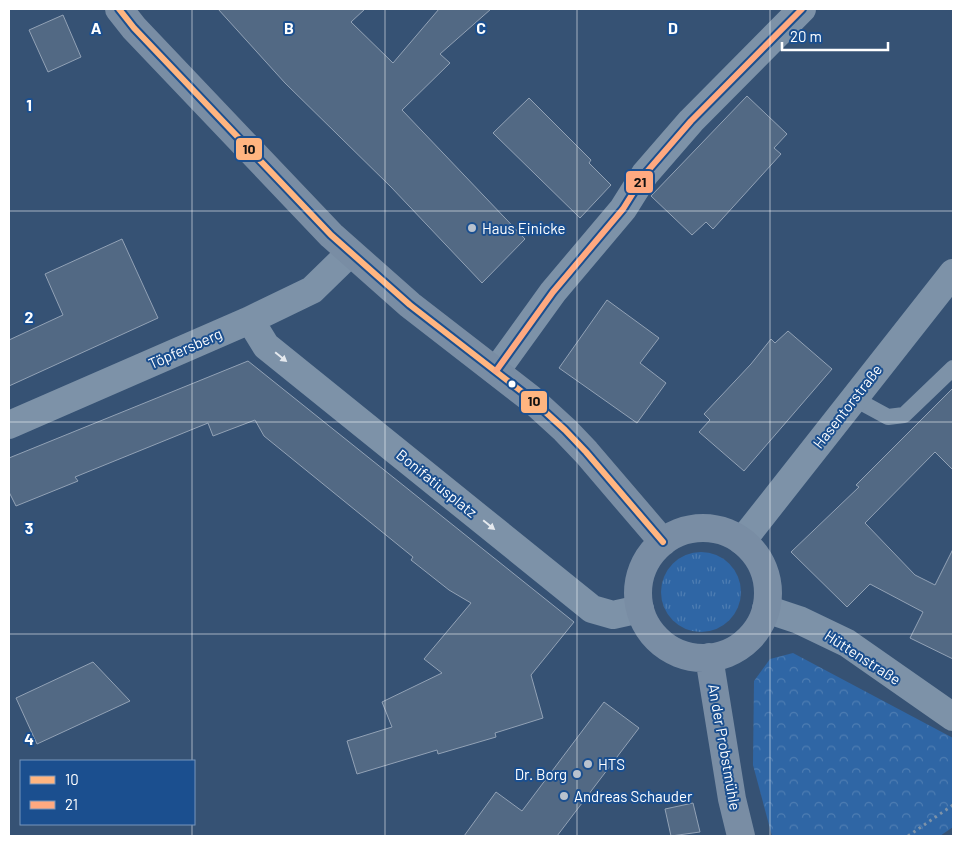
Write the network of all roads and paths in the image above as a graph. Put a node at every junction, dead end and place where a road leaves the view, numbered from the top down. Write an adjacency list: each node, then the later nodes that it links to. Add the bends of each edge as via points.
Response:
1 (119, 9): 3 (street)
2 (802, 9): 7 (street, via 645,174 623,209 552,292)
3 (350, 253): 5 (street, Töpfersberg, via 312,290); 7 (street)
4 (953, 273): 8 (street, Hasentorstraße)
5 (250, 320): 9 (street, Töpfersberg); 12 (street, Bonifatiusplatz, one-way to 12, via 266,346 592,609 614,615)
6 (953, 368): 8 (lane, via 904,415 888,417)
7 (496, 371): 11 (street, via 530,398 586,452)
8 (853, 398): 10 (street, Hasentorstraße)
9 (9, 425)
10 (742, 541): 11 (street, via 723,531 702,528 681,532); 13 (street, via 759,559 764,571 768,584)
11 (663, 542): 12 (street, via 653,551 641,572)
12 (640, 609): 14 (street, via 650,631 667,647 687,656)
13 (766, 609): 14 (street, via 757,630 749,638 731,651); 15 (street, Hüttenstraße, via 799,620 847,644)
14 (709, 657): 17 (street, An der Probstmühle)
15 (953, 717)
16 (953, 805): 18 (path)
17 (741, 836)
18 (908, 836)

